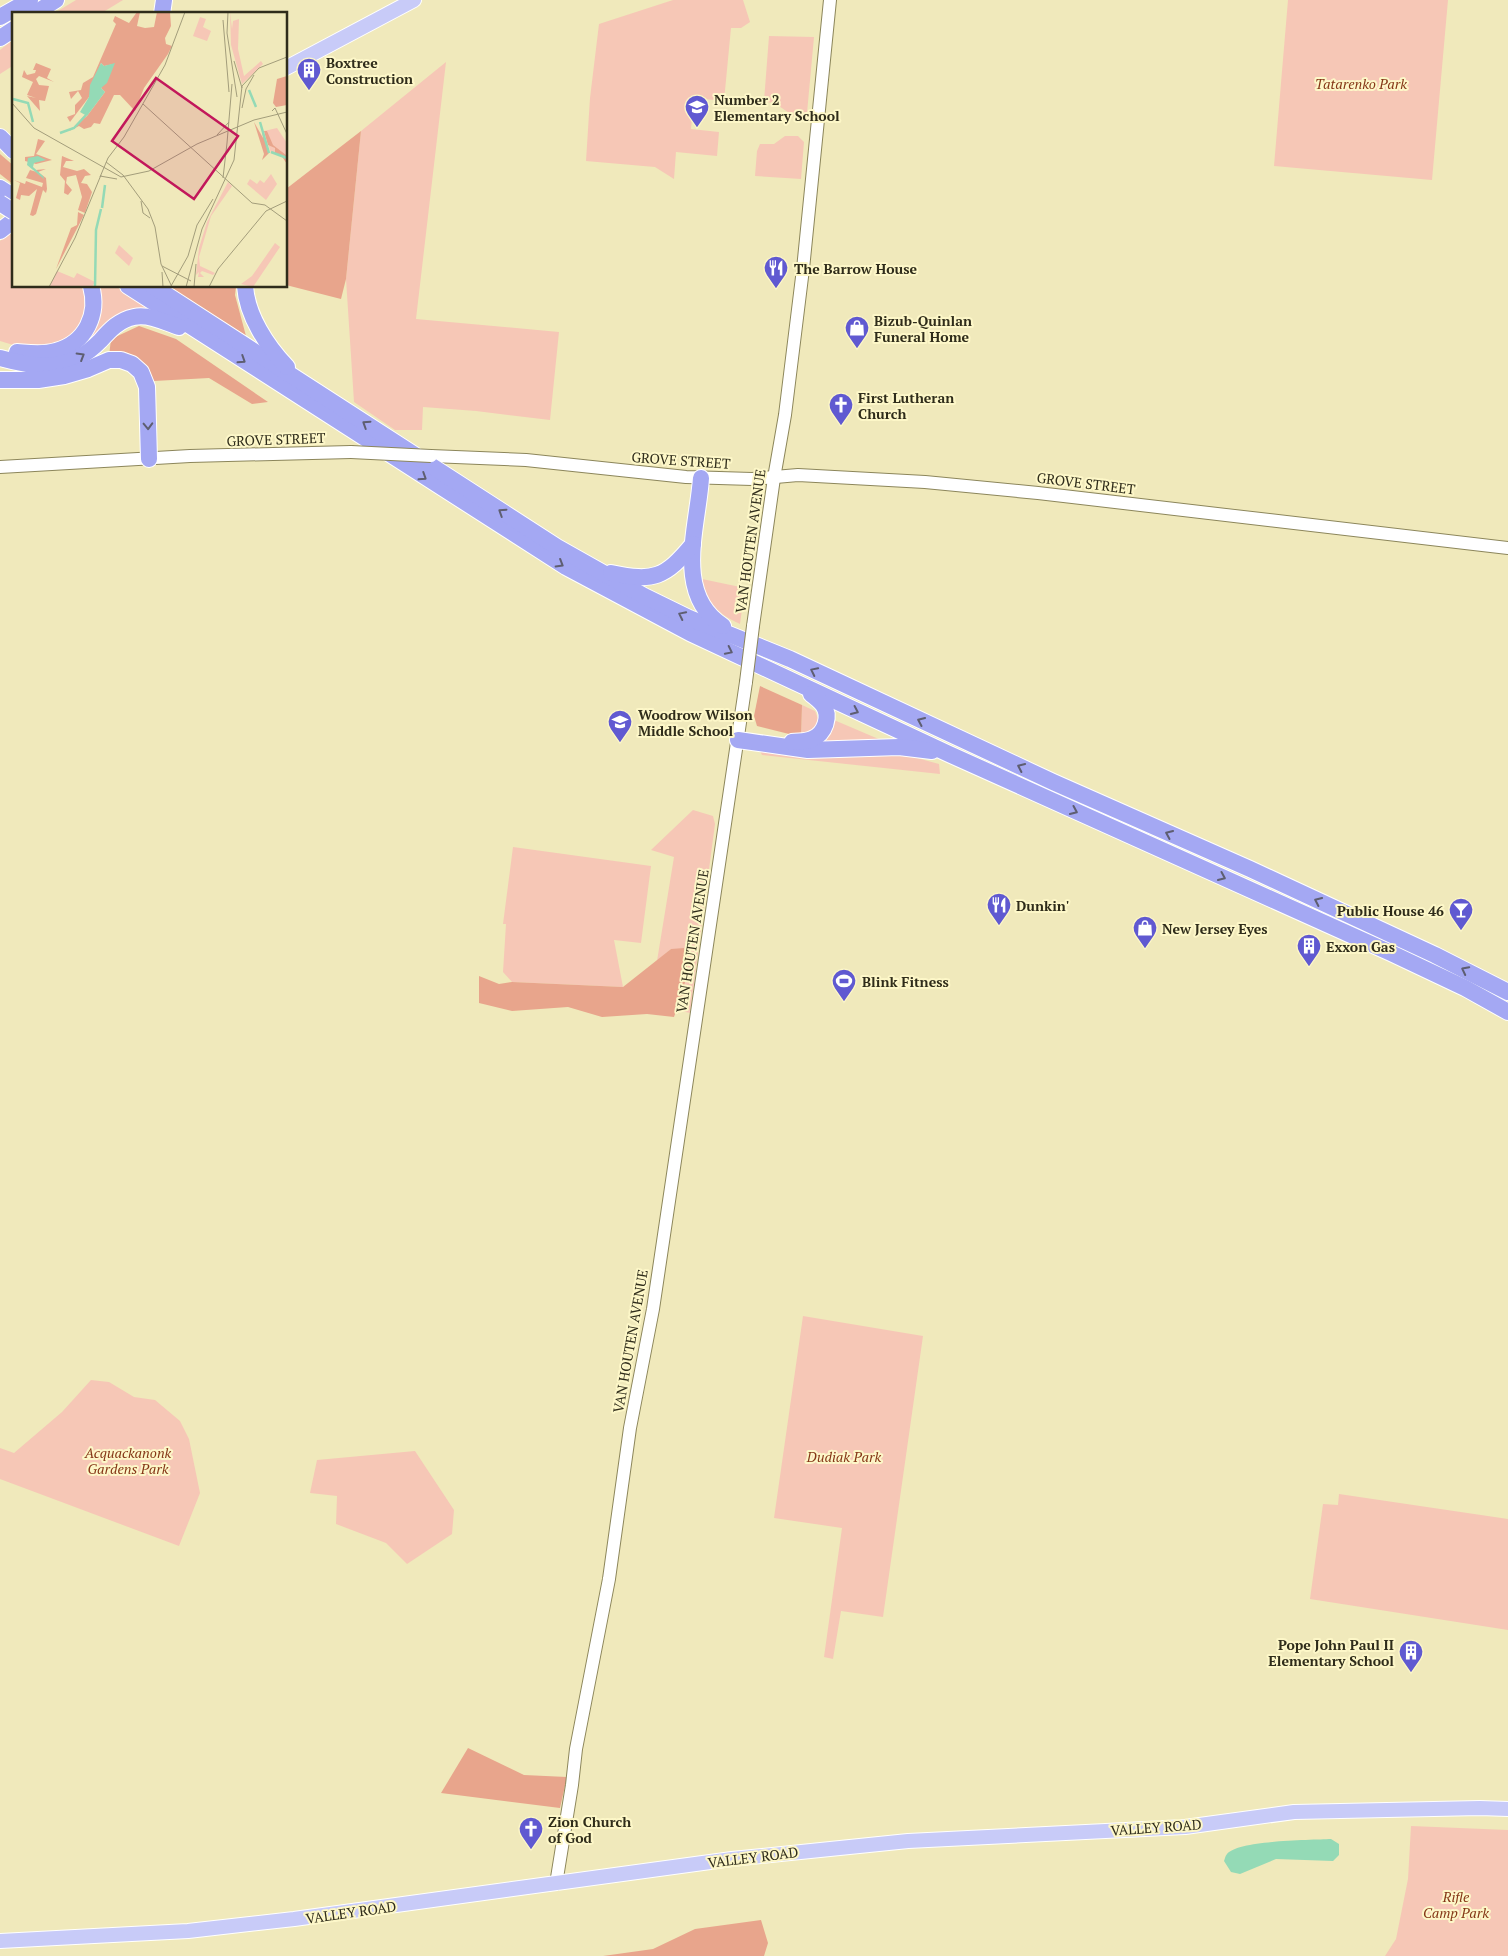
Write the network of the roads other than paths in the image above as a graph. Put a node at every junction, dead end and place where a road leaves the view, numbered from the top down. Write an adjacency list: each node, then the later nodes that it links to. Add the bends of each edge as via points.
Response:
1 (30, 0): 6 (highway)
2 (56, 0): 5 (highway)
3 (414, 0): 9 (main road)
4 (830, 0): 38 (main road, VAN HOUTEN AVENUE, via 803,270)
5 (37, 12)
6 (0, 17)
7 (12, 29): 8 (highway)
8 (0, 38)
9 (288, 67)
10 (0, 127): 11 (highway)
11 (12, 134)
12 (0, 136): 13 (highway)
13 (12, 149)
14 (4, 194): 16 (highway, bridge)
15 (12, 207): 17 (highway)
16 (12, 208)
17 (0, 213)
18 (12, 221): 20 (highway)
19 (12, 222): 21 (highway)
20 (0, 227)
21 (0, 231)
22 (91, 288): 28 (highway, via 92,316 86,331 69,346 36,354)
23 (131, 288): 29 (highway)
24 (156, 288): 27 (highway)
25 (161, 288): 27 (highway)
26 (245, 288): 34 (highway, via 251,313 263,335)
27 (186, 308): 34 (highway)
28 (0, 347)
29 (225, 349): 31 (highway, one-way to 29, via 78,359 115,325 134,316 171,324); 43 (highway, one-way to 43, via 559,564)
30 (0, 358): 31 (highway)
31 (52, 367): 32 (highway)
32 (0, 369)
33 (0, 380): 35 (highway, one-way to 35, via 64,376 109,360 132,364 141,372 147,387)
34 (298, 380): 41 (highway, one-way to 34)
35 (149, 459): 36 (main road, GROVE STREET); 37 (main road, GROVE STREET, bridge, via 351,452 526,460)
36 (0, 467)
37 (701, 478): 38 (main road, GROVE STREET); 39 (highway)
38 (774, 478): 40 (main road, GROVE STREET, via 798,475 1038,492); 44 (main road, VAN HOUTEN AVENUE, bridge)
39 (693, 544): 41 (highway, via 678,563 660,574 630,576); 42 (highway, via 692,576 700,602 716,622)
40 (1508, 548)
41 (594, 569): 42 (highway, one-way to 41, via 689,618)
42 (744, 640): 47 (highway, one-way to 42, via 1250,869)
43 (794, 683): 45 (highway, via 823,704 827,719 824,727 813,739); 46 (highway, one-way to 46)
44 (738, 740): 45 (highway); 50 (main road, VAN HOUTEN AVENUE, via 653,1309 630,1428 610,1579 578,1742)
45 (766, 744): 46 (highway, via 808,750 910,747)
46 (949, 754): 48 (highway, one-way to 48, via 1349,934 1465,988)
47 (1508, 992)
48 (1508, 1012)
49 (1508, 1809): 50 (main road, VALLEY ROAD, via 1294,1812 1185,1827 908,1841 761,1856)
50 (556, 1884): 51 (main road, VALLEY ROAD, via 188,1931)
51 (0, 1941)

